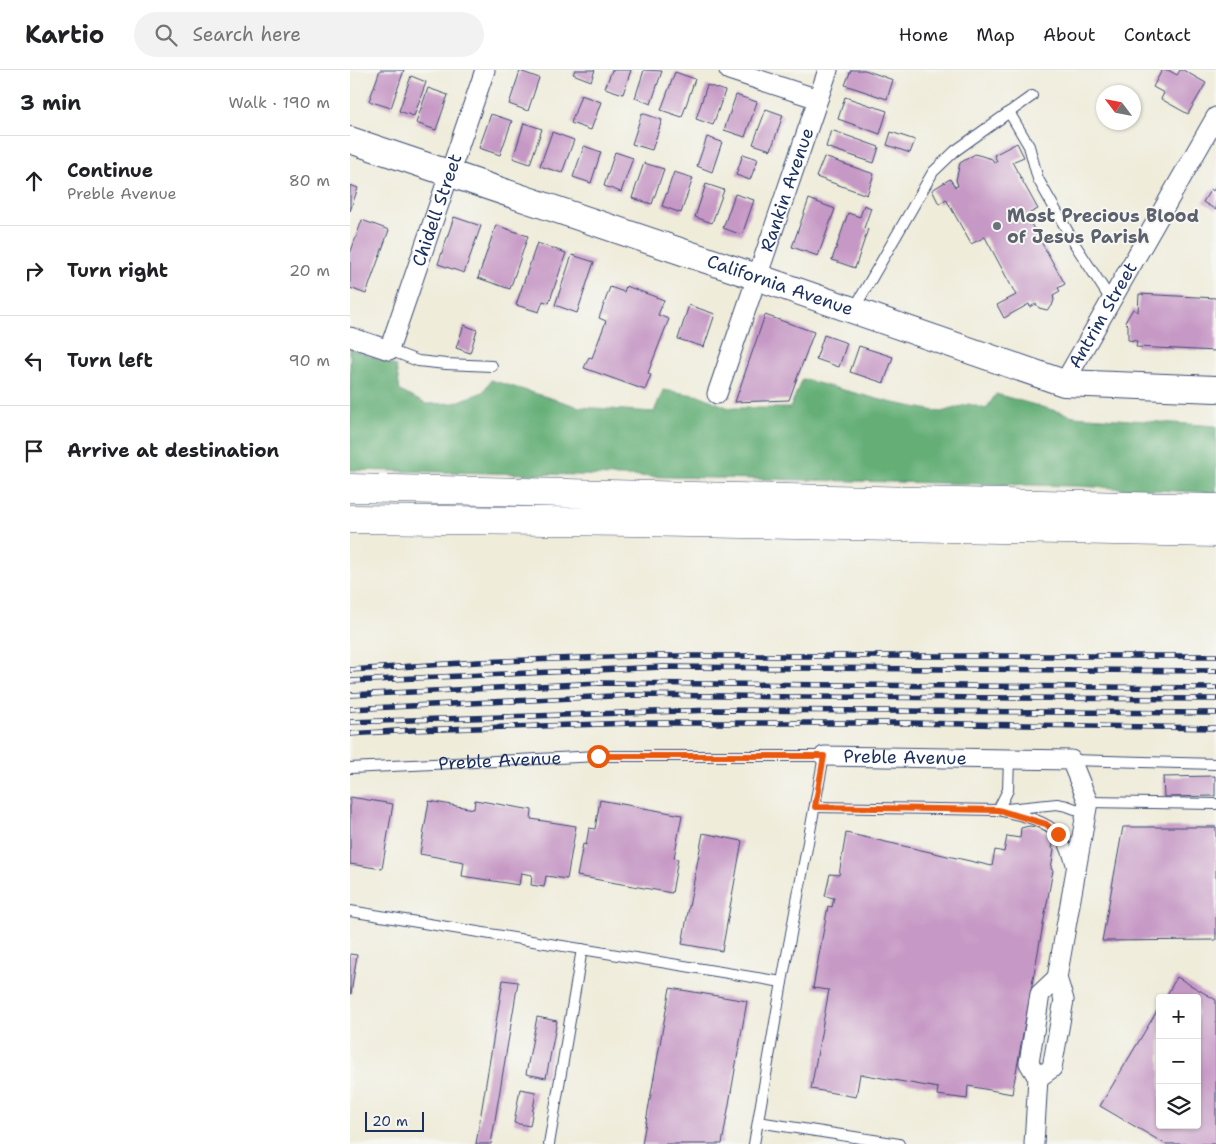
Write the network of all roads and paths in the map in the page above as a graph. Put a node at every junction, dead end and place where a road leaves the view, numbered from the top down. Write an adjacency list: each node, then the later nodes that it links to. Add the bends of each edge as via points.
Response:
1 (485, 70): 9 (street, Chidell Street)
2 (730, 70): 5 (street)
3 (828, 70): 5 (street, Rankin Avenue)
4 (1032, 96): 6 (lane)
5 (818, 100): 10 (street, Rankin Avenue)
6 (1009, 112): 11 (lane, via 1029,146 1038,179); 12 (lane, via 933,172)
7 (1216, 117): 11 (street, Antrim Street)
8 (350, 140): 9 (street, California Avenue)
9 (449, 174): 10 (street, California Avenue); 14 (street, Chidell Street)
10 (757, 277): 12 (street, California Avenue); 18 (street, Rankin Avenue)
11 (1111, 300): 16 (street, Antrim Street)
12 (854, 310): 16 (street, California Avenue)
13 (350, 336): 14 (street)
14 (389, 350): 15 (lane, via 418,361)
15 (492, 366)
16 (1064, 383): 17 (street, California Avenue)
17 (1216, 389)
18 (717, 394)
19 (350, 488): 20 (highway)
20 (1216, 508)
21 (350, 519): 22 (highway)
22 (1216, 533)
23 (824, 756): 24 (street, Preble Avenue); 27 (lane, Preble Avenue, via 598,756); 29 (lane)
24 (1009, 759): 25 (street, Preble Avenue); 31 (lane, via 1008,790)
25 (1071, 760): 26 (lane); 30 (street)
26 (1216, 764)
27 (350, 768)
28 (1216, 804): 30 (lane)
29 (815, 807): 31 (lane); 35 (lane)
30 (1087, 808): 31 (lane, via 1057,804); 32 (street)
31 (998, 810): 32 (lane, via 1046,824 1058,834)
32 (1075, 876): 40 (street, via 1057,978 1040,994 1029,1063 1038,1078)
33 (350, 911): 34 (lane)
34 (582, 949): 35 (lane); 37 (lane)
35 (782, 982): 36 (lane)
36 (758, 1122): 38 (lane); 39 (lane)
37 (549, 1144)
38 (754, 1144)
39 (899, 1144)
40 (1034, 1144)

